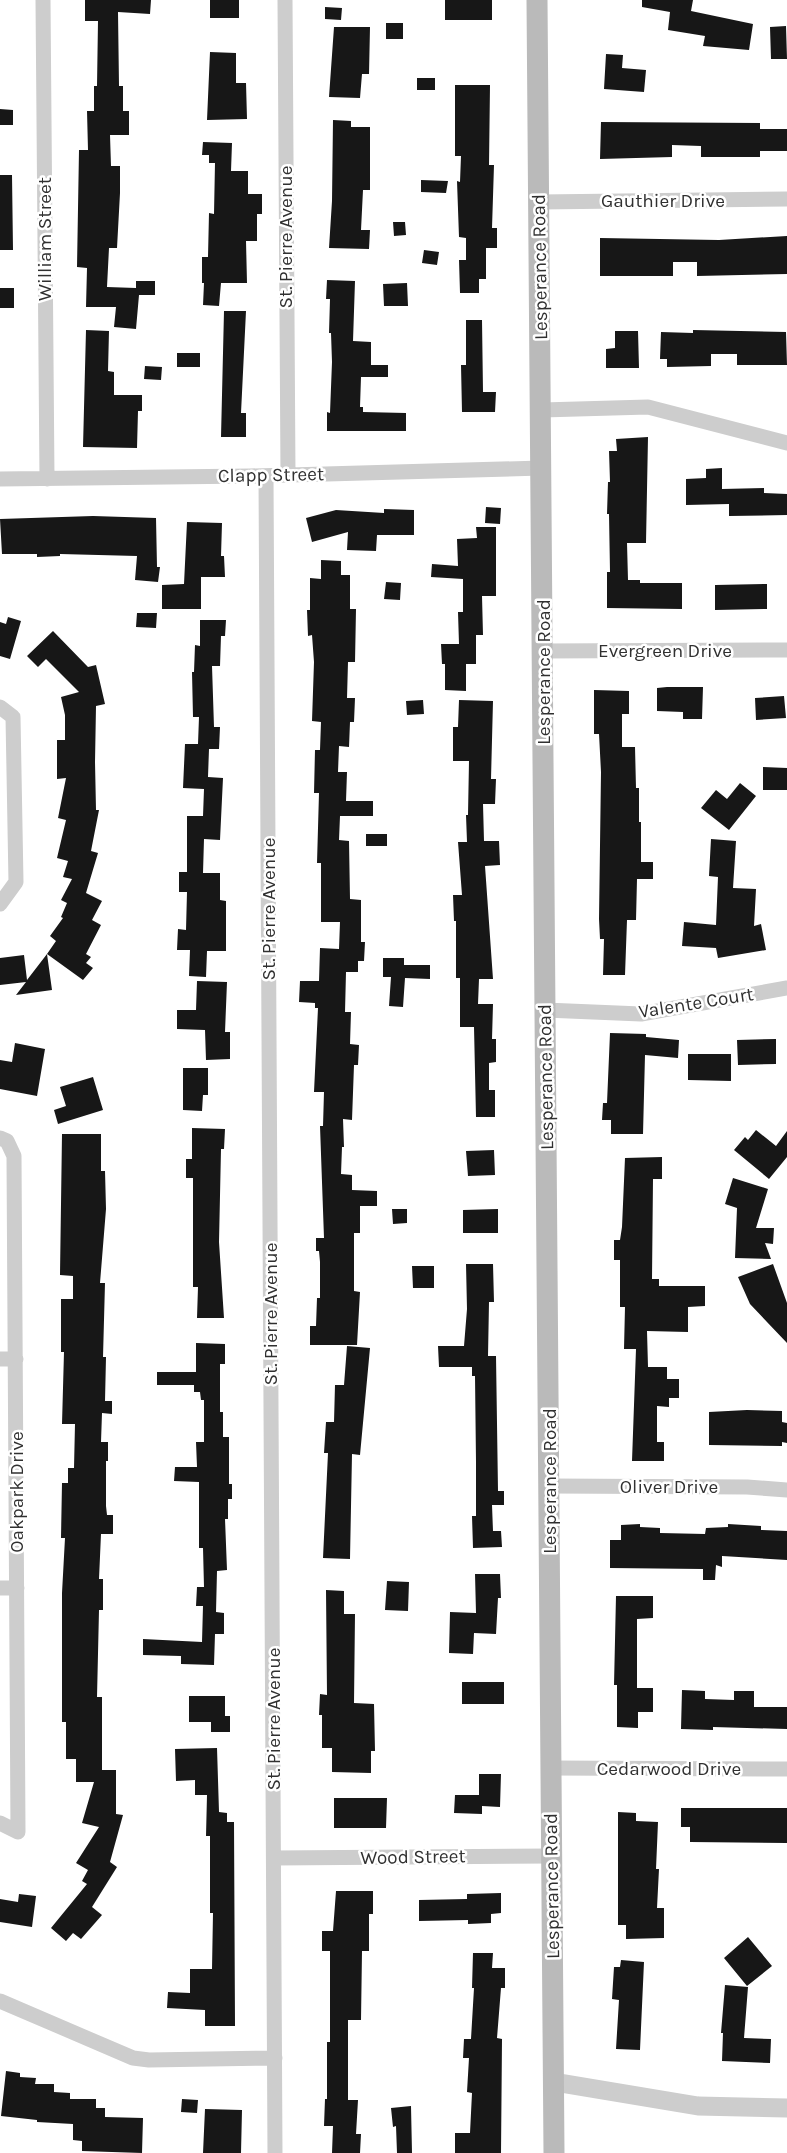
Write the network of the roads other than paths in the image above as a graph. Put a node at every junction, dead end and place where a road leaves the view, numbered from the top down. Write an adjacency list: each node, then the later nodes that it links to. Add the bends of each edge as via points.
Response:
1 (43, 0): 12 (street, William Street)
2 (285, 0): 9 (street, St. Pierre Avenue)
3 (537, 0): 5 (main road, Lesperance Road)
4 (787, 200): 5 (street, Gauthier Drive)
5 (540, 202): 6 (main road, Lesperance Road)
6 (542, 410): 7 (street, via 648,407); 8 (main road, Lesperance Road)
7 (787, 443)
8 (542, 468): 9 (street, Clapp Street); 14 (main road, Lesperance Road)
9 (288, 475): 10 (street, Clapp Street)
10 (266, 476): 12 (street, Clapp Street); 30 (street, St. Pierre Avenue)
11 (0, 479): 12 (street, Clapp Street)
12 (47, 479)
13 (787, 650): 14 (street, Evergreen Drive)
14 (544, 651): 18 (main road, Lesperance Road)
15 (0, 707): 16 (street, via 13,717 16,882)
16 (0, 904)
17 (787, 988): 18 (street, Valente Court, via 641,1014)
18 (545, 1010): 22 (main road, Lesperance Road)
19 (0, 1138): 21 (street, Oakpark Drive, via 7,1140 14,1156)
20 (0, 1359): 21 (street)
21 (16, 1359): 25 (street, Oakpark Drive)
22 (550, 1486): 23 (street, Oliver Drive); 26 (main road, Lesperance Road)
23 (787, 1490)
24 (0, 1588): 25 (street)
25 (17, 1588): 28 (street, Oakpark Drive, via 18,1832)
26 (551, 1768): 27 (street, Cedarwood Drive); 29 (main road, Lesperance Road)
27 (787, 1769)
28 (0, 1824)
29 (552, 1856): 30 (street, Wood Street); 33 (main road, Lesperance Road)
30 (275, 1858): 32 (street, St. Pierre Avenue)
31 (0, 2001): 32 (street, via 133,2058)
32 (275, 2058): 35 (street, St. Pierre Avenue)
33 (554, 2082): 34 (street, via 698,2106); 36 (main road, Lesperance Road)
34 (787, 2108)
35 (275, 2153)
36 (554, 2153)

